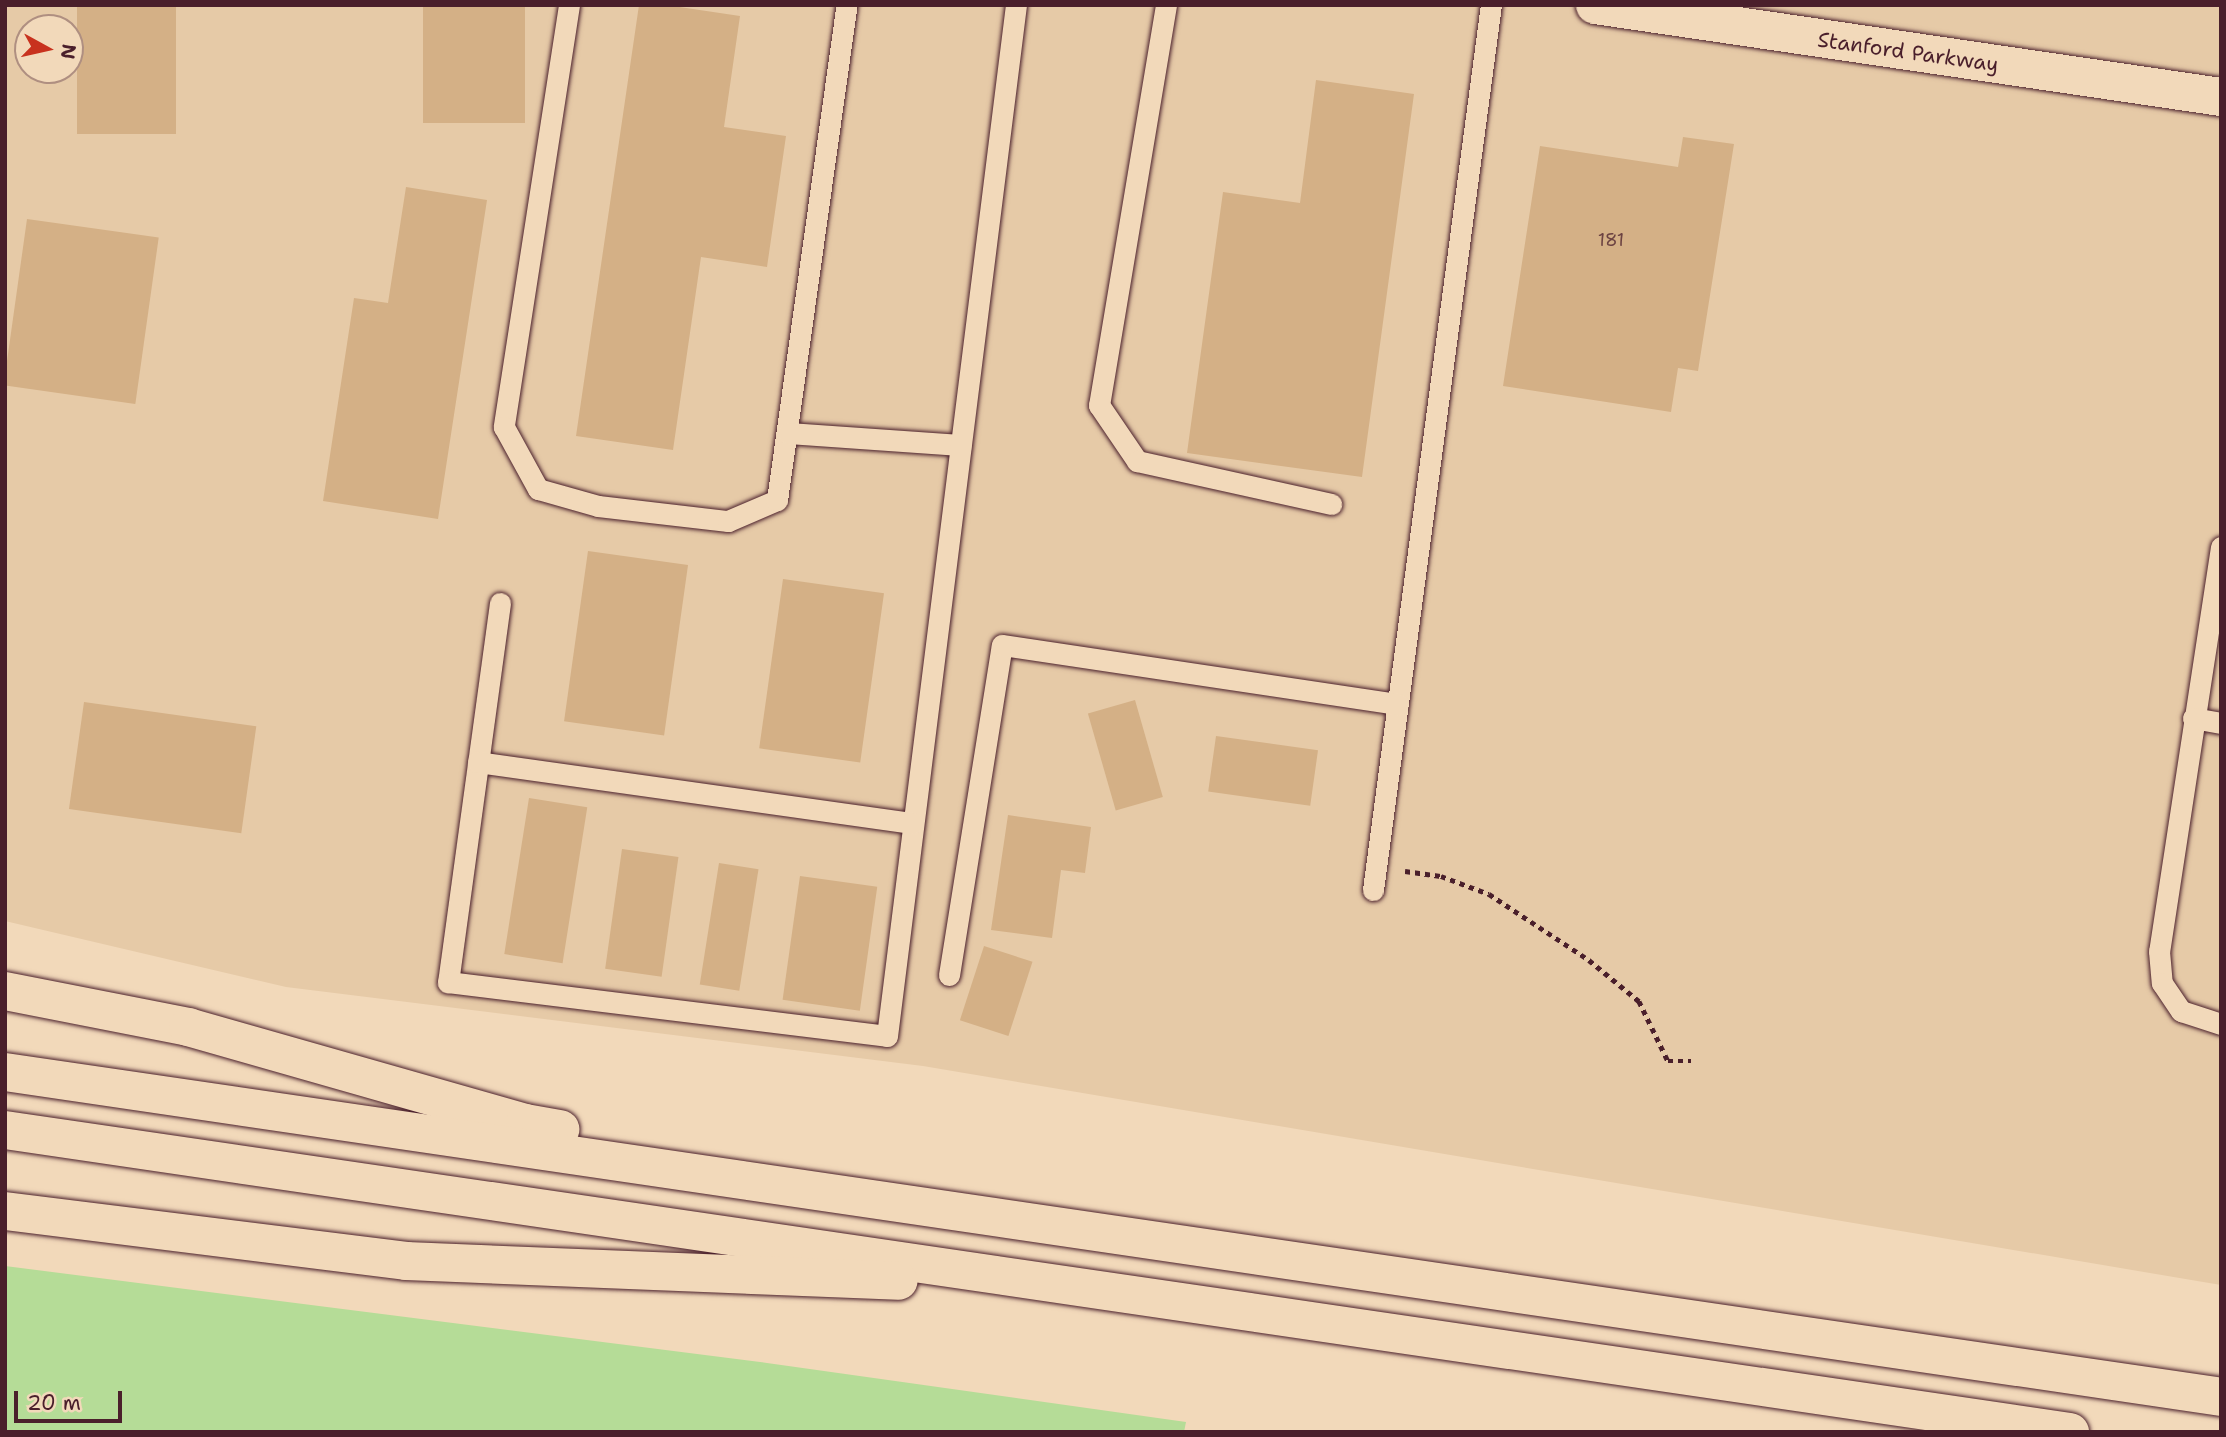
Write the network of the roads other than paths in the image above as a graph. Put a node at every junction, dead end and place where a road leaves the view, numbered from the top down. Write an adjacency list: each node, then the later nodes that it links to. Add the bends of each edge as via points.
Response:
1 (569, 5): 8 (lane, via 504,427 538,489 598,506 727,522 777,500)
2 (847, 5): 8 (lane)
3 (1016, 5): 9 (lane)
4 (1166, 5): 10 (lane, via 1099,405 1138,461)
5 (1492, 5): 13 (lane)
6 (1595, 5): 7 (main road, Stanford Parkway)
7 (2221, 97)
8 (789, 433): 9 (lane)
9 (961, 445): 17 (lane)
10 (1331, 504)
11 (2221, 547): 14 (lane)
12 (499, 603): 16 (lane)
13 (1398, 704): 18 (lane); 19 (lane, via 1002,645)
14 (2193, 718): 15 (lane); 21 (lane, via 2159,951 2162,983 2181,1011)
15 (2221, 723)
16 (478, 762): 17 (lane); 17 (lane, via 448,982 887,1037)
17 (913, 824)
18 (1373, 890)
19 (949, 975)
20 (5, 991): 25 (main road, via 188,1027 525,1123 791,1168)
21 (2221, 1024)
22 (5, 1072): 25 (main road)
23 (5, 1130): 26 (main road)
24 (5, 1211): 26 (main road, via 406,1261 843,1281)
25 (956, 1212): 27 (main road)
26 (1040, 1282): 28 (main road)
27 (2221, 1396)
28 (2070, 1432)

